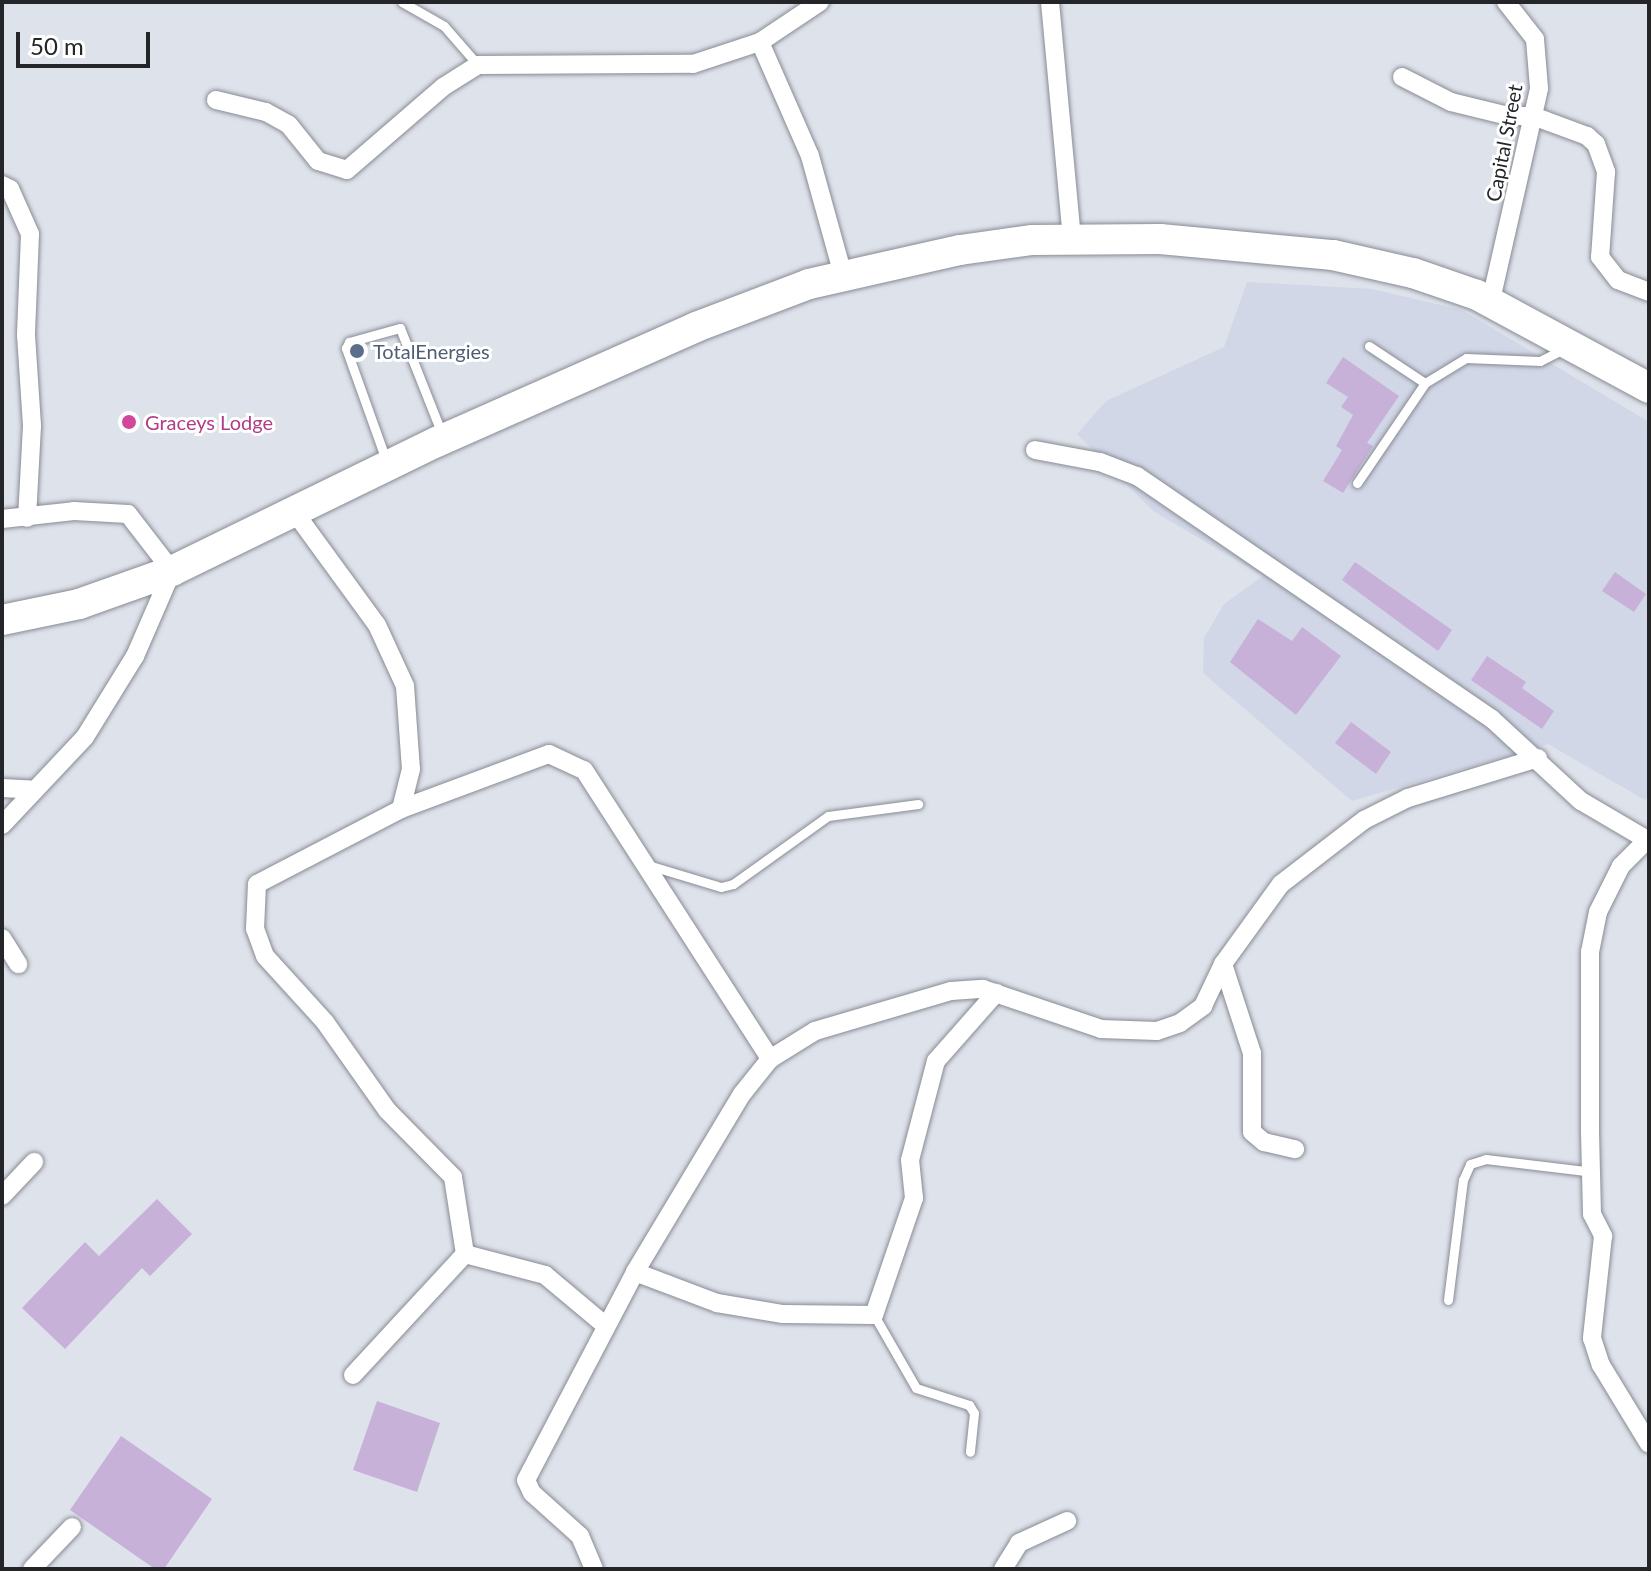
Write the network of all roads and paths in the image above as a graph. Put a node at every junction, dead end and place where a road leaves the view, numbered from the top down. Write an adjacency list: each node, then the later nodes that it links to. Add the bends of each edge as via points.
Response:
1 (402, 2): 6 (lane, via 444,26)
2 (820, 2): 5 (street)
3 (1050, 2): 11 (street)
4 (1506, 2): 9 (street, Capital Street, via 1530,28 1539,55)
5 (760, 42): 6 (street, via 693,64); 12 (street, via 810,156)
6 (478, 65): 8 (street, via 443,87 347,170 318,161 289,125 266,112)
7 (1402, 77): 9 (street, via 1451,102)
8 (216, 100)
9 (1533, 116): 13 (street, via 1596,144 1606,172 1600,257 1618,280); 14 (street, Capital Street)
10 (2, 185): 24 (street, via 10,189 30,234 32,297 26,335 32,426)
11 (1072, 240): 12 (highway, via 960,250); 14 (highway, via 1160,239 1333,255 1413,273)
12 (843, 275): 19 (highway, via 696,327)
13 (1649, 292)
14 (1491, 300): 15 (highway)
15 (1575, 343): 17 (lane, via 1540,361 1466,358); 18 (highway)
16 (1369, 346): 17 (lane)
17 (1425, 383): 22 (lane)
18 (1649, 388)
19 (444, 439): 21 (highway); 21 (lane, via 400,328 349,342 346,348)
20 (1035, 450): 28 (street, via 1137,476 1492,719)
21 (389, 467): 23 (highway)
22 (1357, 483)
23 (296, 514): 26 (highway); 32 (street, via 377,625 405,686 411,769)
24 (27, 518): 25 (street); 26 (street, via 74,511 128,514)
25 (2, 519)
26 (172, 571): 27 (highway, via 79,604); 30 (street, via 135,656 94,724)
27 (2, 620)
28 (1538, 758): 34 (street, via 1581,801); 38 (street, via 1408,798 1364,820 1281,884)
29 (2, 788): 30 (street)
30 (35, 790): 33 (street)
31 (918, 804): 35 (lane, via 828,816 733,884 721,887)
32 (401, 809): 35 (street, via 549,754 584,770); 45 (street, via 257,884 255,929 265,956 325,1022 359,1075 453,1177)
33 (3, 826)
34 (1648, 840): 43 (street, via 1621,866 1598,912 1590,952)
35 (645, 864): 40 (street)
36 (2, 938): 37 (street)
37 (18, 964)
38 (1223, 964): 39 (street, via 1203,1006 1157,1031 1101,1029); 41 (street, via 1252,1053 1252,1132 1264,1142)
39 (996, 993): 40 (street, via 983,989 917,997 815,1031); 48 (street, via 936,1061 910,1160 914,1198)
40 (770, 1059): 46 (street, via 742,1094)
41 (1295, 1149)
42 (34, 1162): 44 (street)
43 (1593, 1172): 47 (lane, via 1486,1159 1470,1164 1463,1180); 51 (street, via 1592,1214 1603,1236 1592,1338 1601,1365)
44 (2, 1196)
45 (465, 1254): 49 (street, via 545,1275); 50 (street)
46 (635, 1272): 48 (street, via 717,1303 783,1314); 49 (street)
47 (1448, 1300)
48 (874, 1315): 52 (lane, via 916,1388 969,1405 974,1413)
49 (606, 1326): 56 (street, via 526,1480 532,1493 580,1536)
50 (353, 1375)
51 (1649, 1444)
52 (970, 1452)
53 (1067, 1521): 57 (street, via 1019,1543)
54 (72, 1527): 55 (street)
55 (32, 1569)
56 (594, 1569)
57 (1003, 1569)

